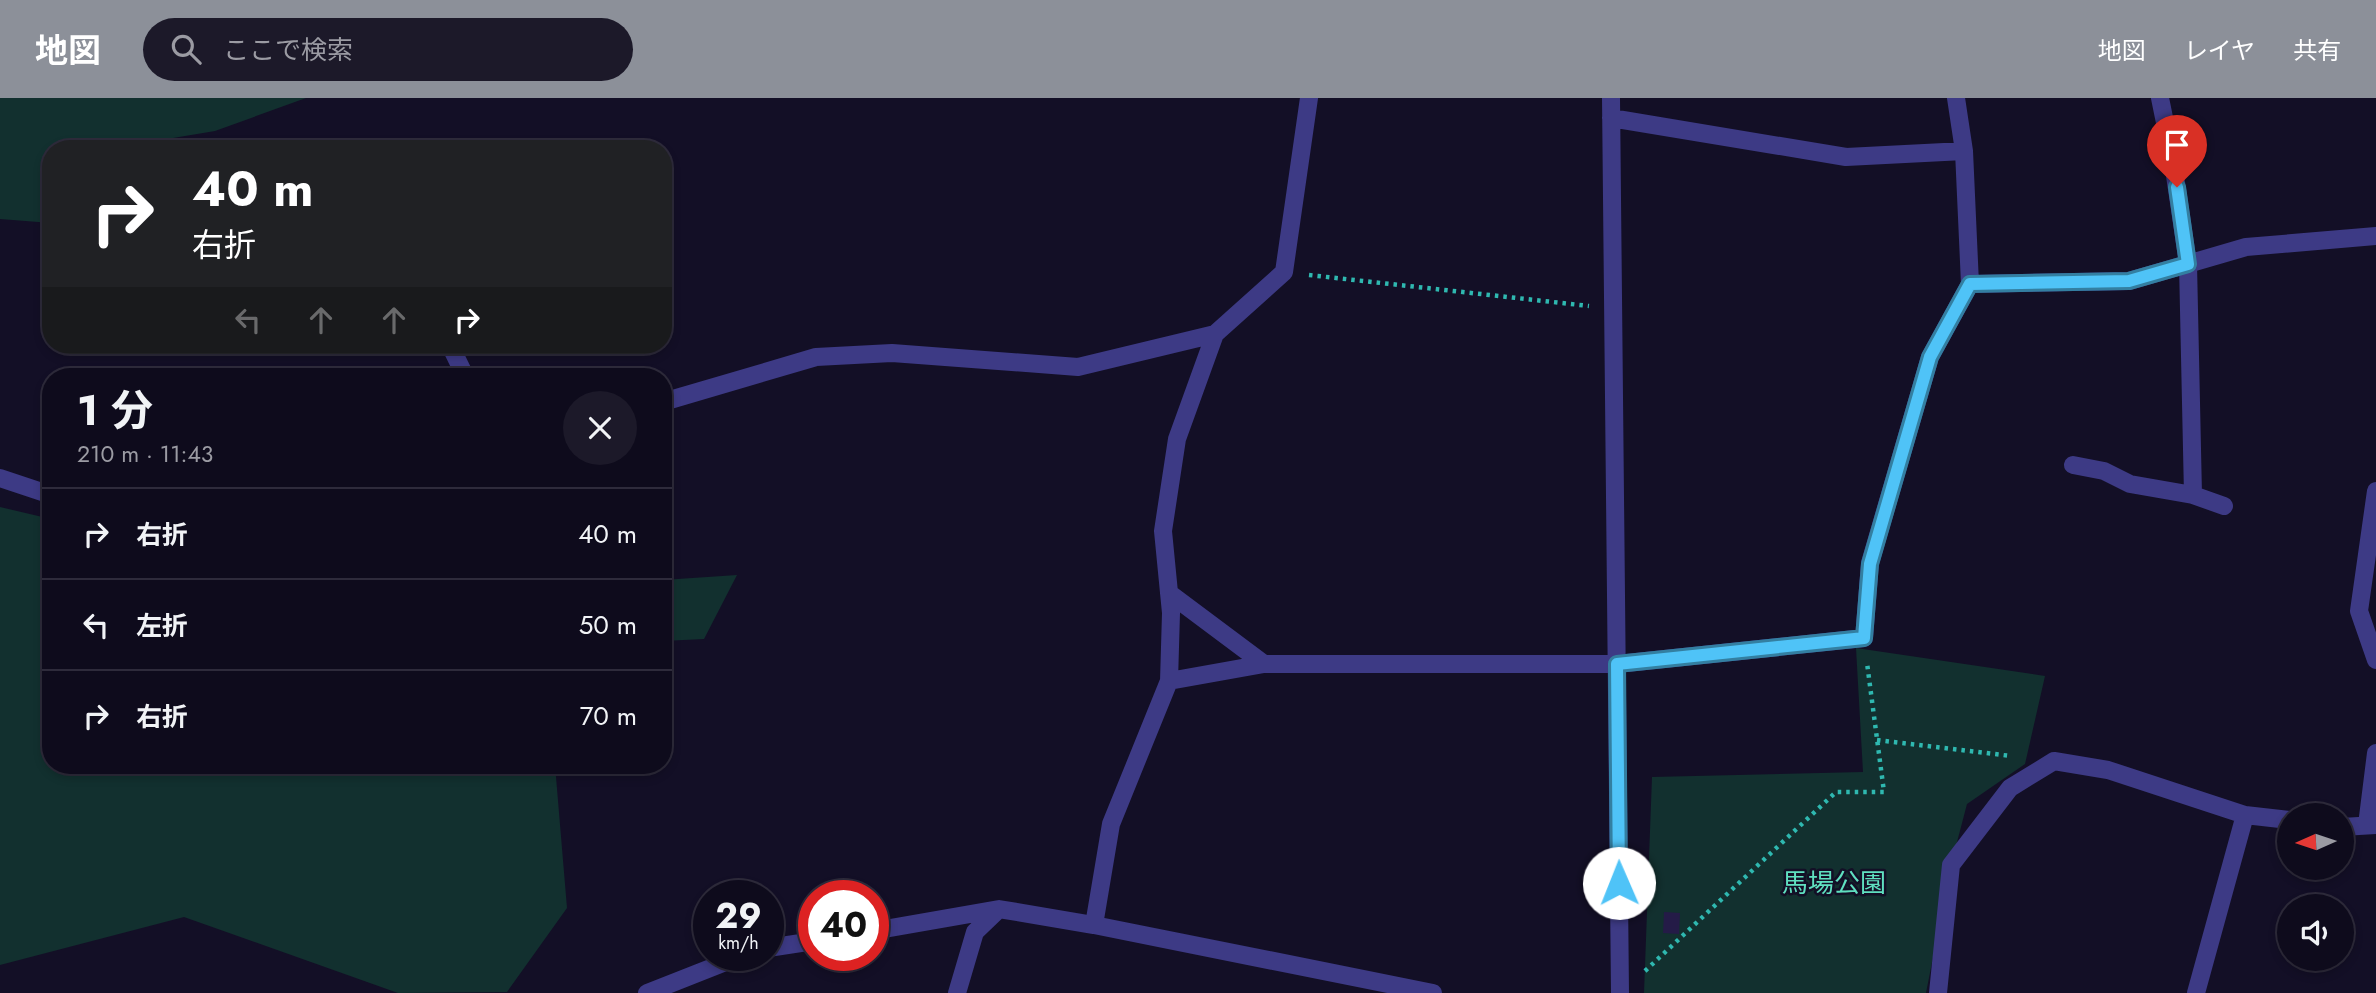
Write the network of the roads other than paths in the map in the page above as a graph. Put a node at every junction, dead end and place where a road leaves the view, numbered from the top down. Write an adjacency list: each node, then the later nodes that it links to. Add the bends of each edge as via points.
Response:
1 (1309, 98): 10 (street, via 1284,272)
2 (1611, 98): 5 (street)
3 (1956, 98): 6 (street)
4 (2160, 98): 8 (street)
5 (1611, 118): 6 (street, via 1846,157); 21 (street)
6 (1964, 151): 9 (street)
7 (2376, 236): 8 (street, via 2246,247)
8 (2188, 264): 9 (street, via 2129,281); 16 (street)
9 (1970, 284): 21 (street, via 1930,357 1870,564 1864,638)
10 (1215, 334): 11 (street, via 1078,367 892,353 816,357); 18 (street, via 1177,439 1163,531)
11 (672, 398)
12 (2073, 465): 16 (street, via 2104,471 2130,484)
13 (0, 478): 15 (street)
14 (2376, 491): 19 (street, via 2359,611)
15 (42, 492)
16 (2193, 495): 17 (street)
17 (2224, 506)
18 (1169, 593): 20 (street); 22 (street)
19 (2376, 660)
20 (1264, 664): 21 (street); 22 (street)
21 (1617, 664): 36 (street)
22 (1170, 681): 29 (street, via 1111,824)
23 (2376, 753): 26 (street)
24 (2245, 815): 25 (street); 37 (street, via 2108,770 2054,761 2010,788 1951,865); 38 (street)
25 (2277, 819)
26 (2372, 825): 27 (street)
27 (2354, 826)
28 (999, 909): 29 (street); 30 (street); 34 (street, via 975,932)
29 (1094, 925): 32 (street)
30 (889, 927)
31 (702, 971): 33 (street)
32 (1388, 989): 35 (street)
33 (648, 992)
34 (957, 993)
35 (1433, 993)
36 (1620, 993)
37 (1938, 993)
38 (2196, 993)

